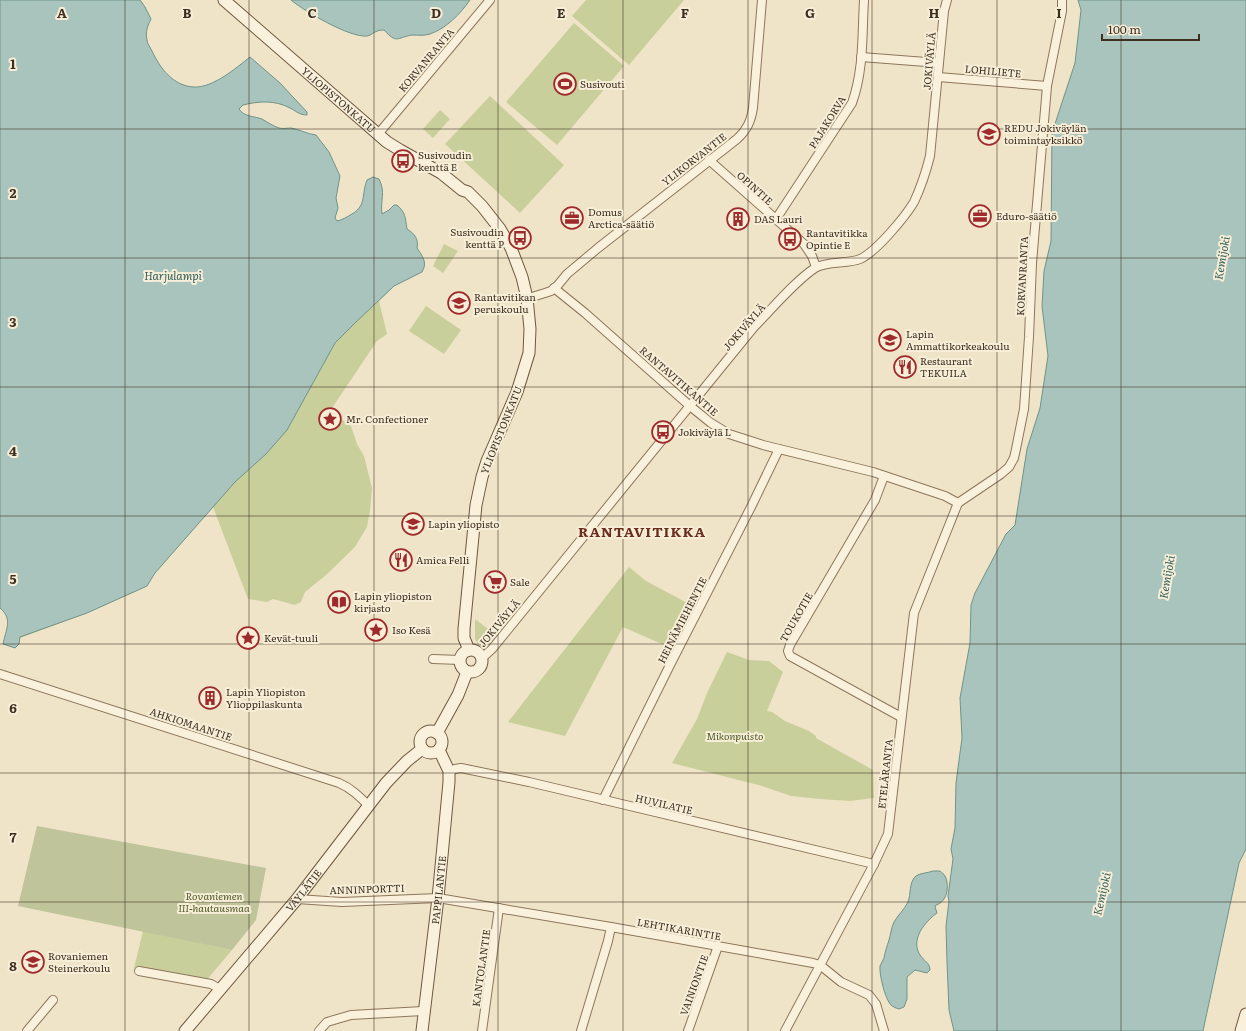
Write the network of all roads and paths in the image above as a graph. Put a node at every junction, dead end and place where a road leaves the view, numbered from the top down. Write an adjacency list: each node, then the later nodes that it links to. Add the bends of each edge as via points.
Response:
1 (224, 0): 11 (street, YLIOPISTONKATU)
2 (490, 0): 11 (street, KORVANRANTA)
3 (762, 0): 12 (street, YLIKORVANTIE, via 753,108 749,123 737,139)
4 (864, 0): 7 (street, PAJAKORVA)
5 (947, 0): 8 (street, JOKIVÄYLÄ)
6 (1062, 0): 10 (street, KORVANRANTA)
7 (861, 57): 8 (street); 13 (street, PAJAKORVA, via 852,103)
8 (939, 63): 9 (street, JOKIVÄYLÄ)
9 (938, 77): 10 (street, LOHILIETE); 14 (street, JOKIVÄYLÄ, via 930,156 926,174 913,202 891,231 866,256)
10 (1047, 86): 20 (street, KORVANRANTA, via 1032,263 1024,409 1016,450 1009,467 1002,474)
11 (379, 133): 16 (street, YLIOPISTONKATU, via 387,142 441,173 478,202 500,229 511,248 522,277)
12 (709, 160): 13 (street, OPINTIE); 15 (street, YLIKORVANTIE, via 598,248)
13 (776, 219): 14 (street, OPINTIE, via 804,244)
14 (816, 267): 17 (street, JOKIVÄYLÄ, via 754,327)
15 (554, 288): 16 (street); 17 (street, RANTAVITIKANTIE)
16 (523, 298): 21 (street, YLIOPISTONKATU, via 522,375 487,461 479,491 464,629 464,638)
17 (690, 406): 18 (street, RANTAVITIKANTIE, via 729,434); 22 (street, JOKIVÄYLÄ)
18 (779, 449): 19 (street, RANTAVITIKANTIE); 32 (street, HEINÄMIEHENTIE)
19 (884, 476): 20 (street, RANTAVITIKANTIE, via 945,496); 27 (street, TOUKOTIE, via 876,500 788,651 790,656)
20 (958, 503): 27 (street, ETELÄRANTA, via 914,613)
21 (469, 650): 22 (street, via 478,653); 24 (street)
22 (482, 658): 25 (street, via 480,669)
23 (433, 659): 24 (street)
24 (460, 660): 25 (street, via 461,667)
25 (467, 672): 28 (street, via 458,695)
26 (0, 674): 33 (street, AHKIOMAANTIE, via 340,783)
27 (901, 717): 34 (street, ETELÄRANTA, via 888,834)
28 (437, 733): 29 (street, via 427,732 422,736); 30 (street, via 442,739)
29 (422, 750): 30 (street, via 428,753); 33 (street, VÄYLÄTIE, via 407,760)
30 (439, 750): 31 (street, PAPPILANTIE)
31 (449, 771): 32 (street, HUVILATIE, via 461,768); 35 (street, PAPPILANTIE)
32 (603, 800): 34 (street, HUVILATIE)
33 (369, 806): 36 (street, VÄYLÄTIE)
34 (874, 864): 40 (street, ETELÄRANTA)
35 (438, 898): 36 (street, ANNINPORTTI, via 342,902); 37 (street, LEHTIKARINTIE); 44 (street, PAPPILANTIE)
36 (297, 899): 42 (street, VÄYLÄTIE)
37 (499, 908): 38 (street, LEHTIKARINTIE); 50 (street, KANTOLANTIE)
38 (611, 927): 39 (street, LEHTIKARINTIE); 51 (street)
39 (718, 946): 40 (street, LEHTIKARINTIE); 52 (street, VAINIONTIE)
40 (820, 965): 53 (street, ETELÄRANTA); 54 (street, LEHTIKARINTIE, via 841,982 869,995 876,1004)
41 (139, 971): 42 (street, via 211,984)
42 (220, 989): 47 (street, VÄYLÄTIE)
43 (53, 1000): 46 (street)
44 (423, 1011): 48 (street, via 351,1015 327,1022); 49 (street, PAPPILANTIE)
45 (1246, 1014): 55 (street)
46 (27, 1031)
47 (185, 1031)
48 (319, 1031)
49 (422, 1031)
50 (482, 1031)
51 (580, 1031)
52 (688, 1031)
53 (785, 1031)
54 (884, 1031)
55 (1241, 1031)

